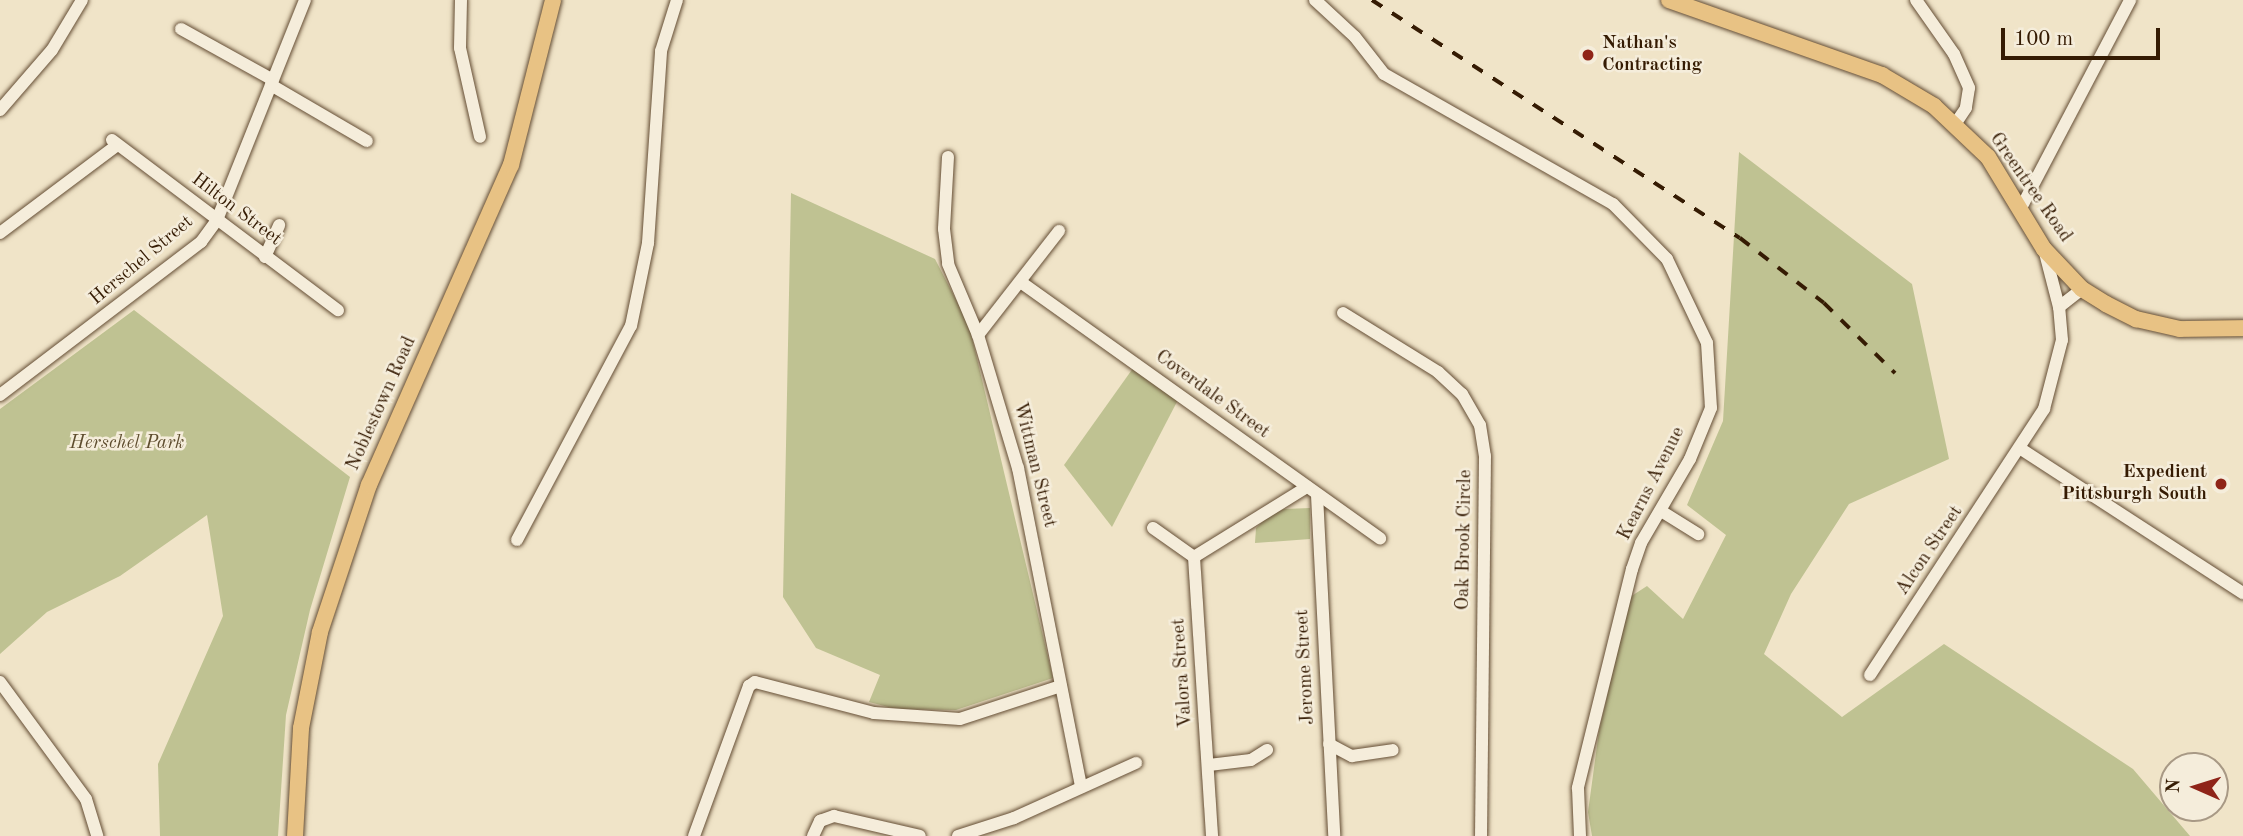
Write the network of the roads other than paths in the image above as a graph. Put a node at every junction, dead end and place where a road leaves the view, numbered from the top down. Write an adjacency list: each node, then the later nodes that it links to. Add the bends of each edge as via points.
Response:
1 (82, 0): 12 (street, via 52,50)
2 (306, 0): 11 (street, Herschel Street)
3 (461, 0): 14 (street, via 460,48)
4 (553, 0): 51 (main road, Noblestown Road, via 511,165 369,485 320,632 301,728)
5 (677, 0): 38 (street, via 661,51 648,243 631,326)
6 (1315, 0): 34 (street, Kearns Avenue, via 1355,37 1384,74 1613,204 1667,259 1707,343 1711,408)
7 (1670, 0): 13 (main road, Greentree Road, via 1882,75)
8 (1916, 0): 13 (street, via 1954,54 1969,88 1966,108)
9 (2125, 2): 17 (street)
10 (181, 29): 11 (street)
11 (272, 83): 15 (street); 18 (street, Herschel Street)
12 (0, 110)
13 (1956, 123): 17 (main road, Greentree Road, via 1988,157)
14 (480, 137)
15 (367, 141)
16 (948, 157): 30 (street, Wittman Street, via 944,229 948,264)
17 (2021, 208): 22 (main road, Greentree Road)
18 (217, 220): 21 (street, Hilton Street, via 114,143); 23 (street, Hilton Street); 31 (street, Herschel Street, via 187,254)
19 (279, 225): 23 (street)
20 (1059, 231): 24 (street)
21 (0, 233)
22 (2044, 249): 25 (main road, Greentree Road); 26 (street, Alcon Street)
23 (265, 257): 27 (street, Hilton Street)
24 (1022, 283): 30 (street); 33 (street, Coverdale Street)
25 (2082, 289): 26 (street); 29 (main road, Greentree Road, via 2136,319 2180,329)
26 (2059, 307): 32 (street, Alcon Street, via 2062,340 2054,381)
27 (338, 310)
28 (1343, 313): 58 (street, Oak Brook Circle, via 1438,372 1462,394 1480,425 1485,456)
29 (2243, 328)
30 (978, 335): 43 (street, Wittman Street, via 1018,468)
31 (0, 395)
32 (2021, 449): 40 (street); 41 (street, Alcon Street)
33 (1312, 491): 37 (street, Coverdale Street); 39 (street); 44 (street, Jerome Street)
34 (1661, 511): 36 (street); 59 (street, Kearns Avenue, via 1632,569 1586,750 1576,810)
35 (1153, 528): 39 (street)
36 (1698, 534)
37 (1380, 538)
38 (517, 540)
39 (1194, 557): 48 (street, Valora Street)
40 (2243, 593)
41 (1870, 675)
42 (0, 681): 50 (street, via 86,799)
43 (1060, 686): 49 (street, Wittman Street); 52 (street, via 960,719 874,713 765,682 749,686)
44 (1329, 744): 46 (street, via 1352,757); 57 (street, Jerome Street)
45 (1267, 750): 48 (street, via 1261,757)
46 (1393, 750)
47 (1136, 763): 49 (street)
48 (1209, 765): 56 (street, Valora Street)
49 (1081, 787): 55 (street, via 1014,818)
50 (97, 836)
51 (295, 836)
52 (694, 836)
53 (813, 836): 54 (street, via 820,821 834,816)
54 (920, 836)
55 (958, 836)
56 (1212, 836)
57 (1334, 836)
58 (1481, 836)
59 (1580, 836)

